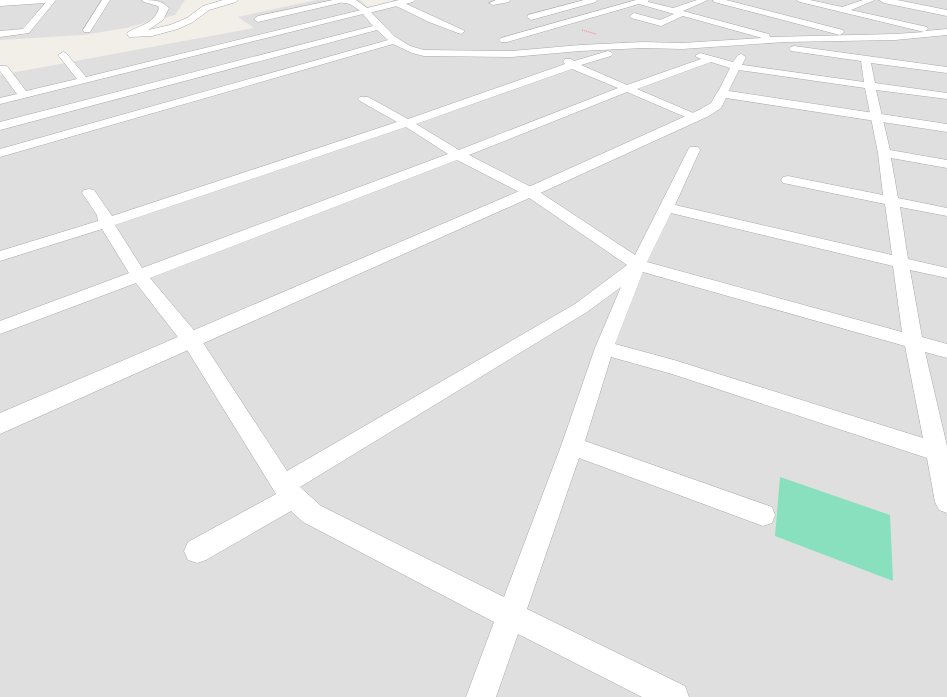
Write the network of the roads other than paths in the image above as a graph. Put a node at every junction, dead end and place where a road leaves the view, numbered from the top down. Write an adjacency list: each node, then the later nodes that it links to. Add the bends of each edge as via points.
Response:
1 (45, 0): 17 (street)
2 (52, 0): 35 (street, via 26,31)
3 (106, 0): 32 (street)
4 (147, 0): 5 (street, via 161,4 163,12 154,23 133,35 152,34 174,27 190,20 206,8)
5 (233, 0)
6 (410, 0): 18 (street)
7 (506, 0): 20 (street)
8 (593, 0): 28 (street)
9 (704, 0): 24 (street)
10 (717, 0): 21 (street)
11 (800, 0): 22 (street)
12 (871, 0): 22 (street)
13 (884, 0): 19 (street)
14 (347, 1): 23 (street); 29 (street)
15 (642, 1): 24 (street); 37 (street)
16 (763, 2): 21 (street)
17 (0, 3)
18 (397, 3): 23 (street); 33 (street)
19 (911, 3): 26 (street)
20 (493, 4)
21 (748, 8): 30 (street)
22 (840, 10): 30 (street); 34 (street)
23 (365, 11): 31 (street); 45 (street)
24 (674, 11): 25 (street)
25 (683, 13): 27 (street, via 661,23); 38 (street)
26 (947, 13)
27 (634, 16)
28 (531, 17)
29 (258, 19)
30 (806, 23): 36 (street)
31 (378, 27): 40 (street); 50 (street)
32 (87, 30)
33 (461, 31)
34 (945, 33): 36 (street)
35 (0, 34)
36 (859, 37): 38 (street); 42 (street)
37 (504, 40)
38 (780, 40): 41 (street)
39 (198, 41): 45 (street)
40 (395, 41): 46 (street, via 410,51 424,53 505,54); 58 (street)
41 (749, 44): 43 (street); 49 (street); 52 (street)
42 (927, 44)
43 (670, 46): 44 (street); 48 (street)
44 (631, 47): 46 (street); 51 (street)
45 (211, 49): 50 (street); 57 (street)
46 (544, 51): 51 (street)
47 (63, 55): 57 (street)
48 (711, 59): 52 (street); 60 (street)
49 (866, 59): 55 (street); 59 (street)
50 (232, 64): 58 (street); 68 (street)
51 (572, 65): 56 (street); 60 (street)
52 (735, 67): 59 (street); 61 (street)
53 (4, 68): 62 (street)
54 (529, 69): 56 (street)
55 (947, 70)
56 (542, 75): 69 (street)
57 (84, 80): 62 (street)
58 (258, 80): 72 (street)
59 (870, 85): 63 (street); 67 (street)
60 (628, 88): 66 (street); 76 (street)
61 (722, 94): 66 (street, via 716,105); 67 (street)
62 (24, 96): 65 (street)
63 (947, 96)
64 (364, 99): 69 (street)
65 (1, 101): 68 (street)
66 (694, 117): 79 (street)
67 (877, 117): 71 (street); 75 (street)
68 (17, 121): 70 (street); 72 (street)
69 (407, 123): 76 (street); 84 (street)
70 (0, 126)
71 (947, 128)
72 (33, 143): 74 (street)
73 (694, 150): 82 (street)
74 (0, 152)
75 (884, 153): 77 (street); 81 (street)
76 (458, 156): 79 (street); 89 (street)
77 (947, 164)
78 (788, 180): 81 (street)
79 (530, 192): 87 (street); 91 (street)
80 (89, 193): 84 (street, via 104,215)
81 (891, 201): 83 (street); 86 (street)
82 (665, 207): 86 (street); 87 (street)
83 (947, 212)
84 (106, 223): 85 (street); 89 (street)
85 (0, 256)
86 (900, 262): 88 (street); 92 (street)
87 (638, 265): 92 (street); 93 (street); 98 (street, via 581,308)
88 (947, 273)
89 (139, 276): 90 (street); 91 (street)
90 (0, 328)
91 (190, 340): 95 (street); 98 (street)
92 (913, 342): 94 (street); 97 (street)
93 (604, 348): 96 (street); 97 (street, via 674,367)
94 (947, 350)
95 (0, 424)
96 (572, 446): 100 (street); 102 (street)
97 (941, 454): 99 (street)
98 (288, 491): 101 (street); 102 (street, via 312,514)
99 (947, 502)
100 (763, 515)
101 (197, 551)
102 (510, 615): 103 (street); 104 (street)
103 (481, 697)
104 (674, 697)

